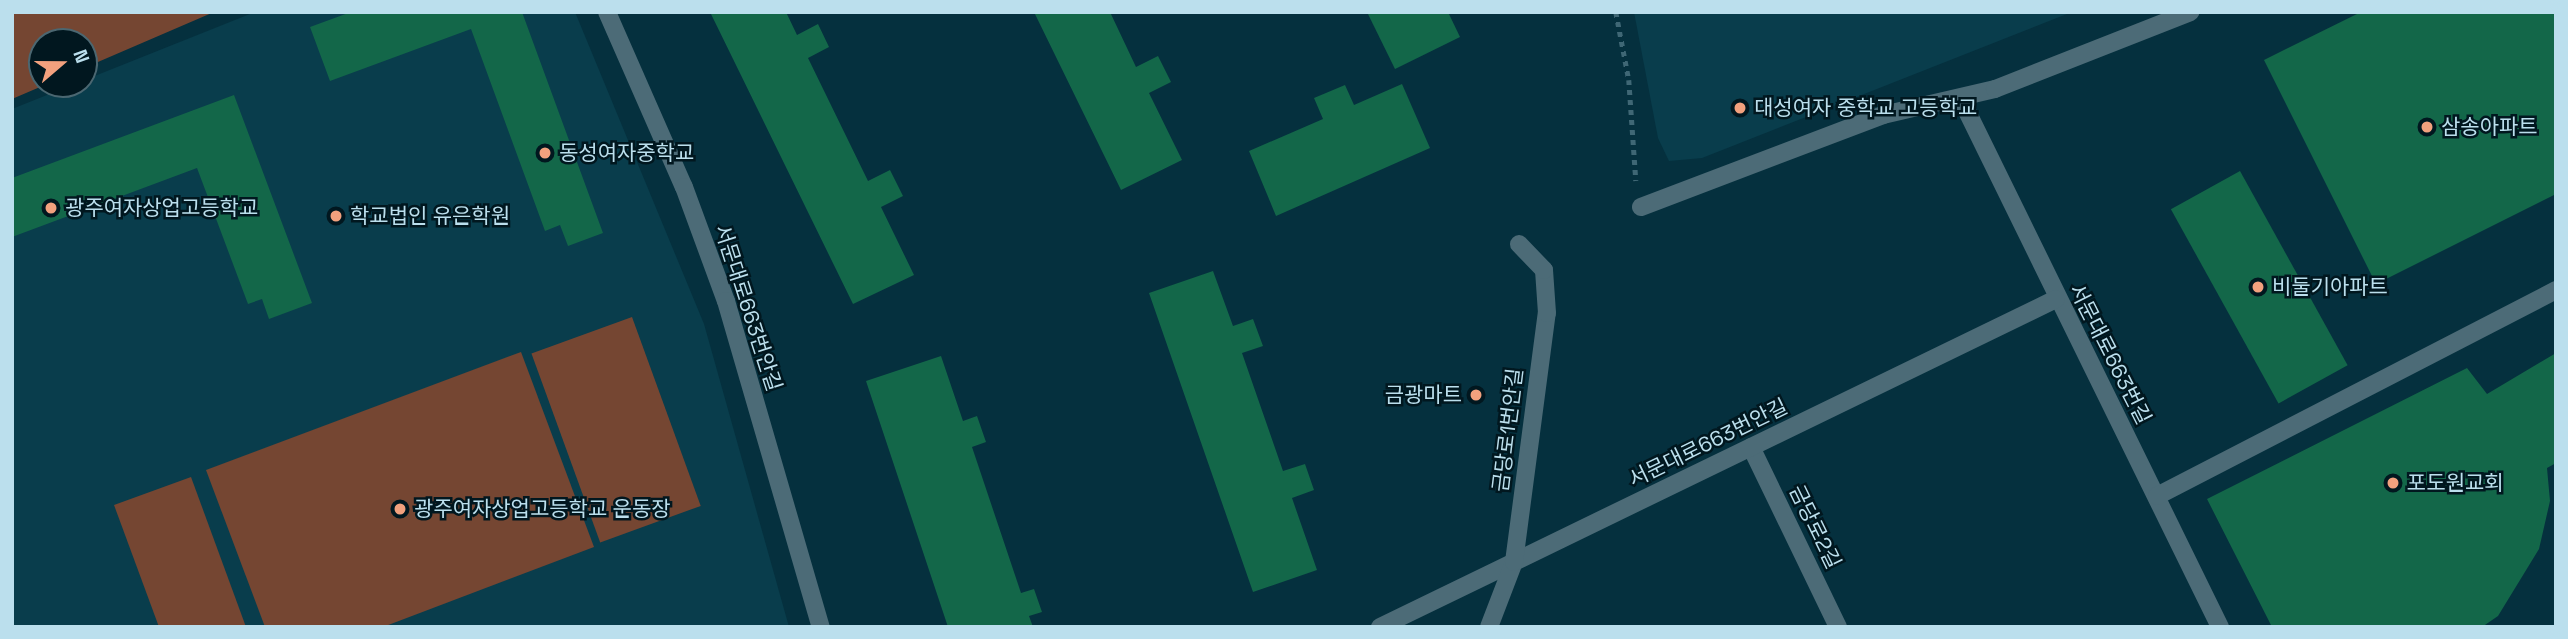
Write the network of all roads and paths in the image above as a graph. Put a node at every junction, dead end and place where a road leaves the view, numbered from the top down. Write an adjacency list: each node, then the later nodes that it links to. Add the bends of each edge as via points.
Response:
1 (607, 12): 12 (street, 서문대로663번안길, via 684,187 726,302)
2 (1616, 12): 5 (path)
3 (2190, 12): 4 (street)
4 (1962, 101): 5 (street, via 1883,115); 8 (street, 서문대로663번길)
5 (1641, 207)
6 (1520, 244): 11 (street, 금당로1번안길, via 1544,270 1548,293)
7 (2556, 290): 10 (street)
8 (2056, 299): 9 (street, 서문대로663번안길); 10 (street, 서문대로663번길)
9 (1751, 447): 11 (street, 서문대로663번안길); 15 (street, 금당로2길)
10 (2157, 496): 16 (street, 서문대로663번길)
11 (1514, 562): 13 (street, 서문대로663번안길); 14 (street, 금당로1번안길)
12 (821, 627)
13 (1380, 627)
14 (1489, 627)
15 (1838, 627)
16 (2220, 627)

